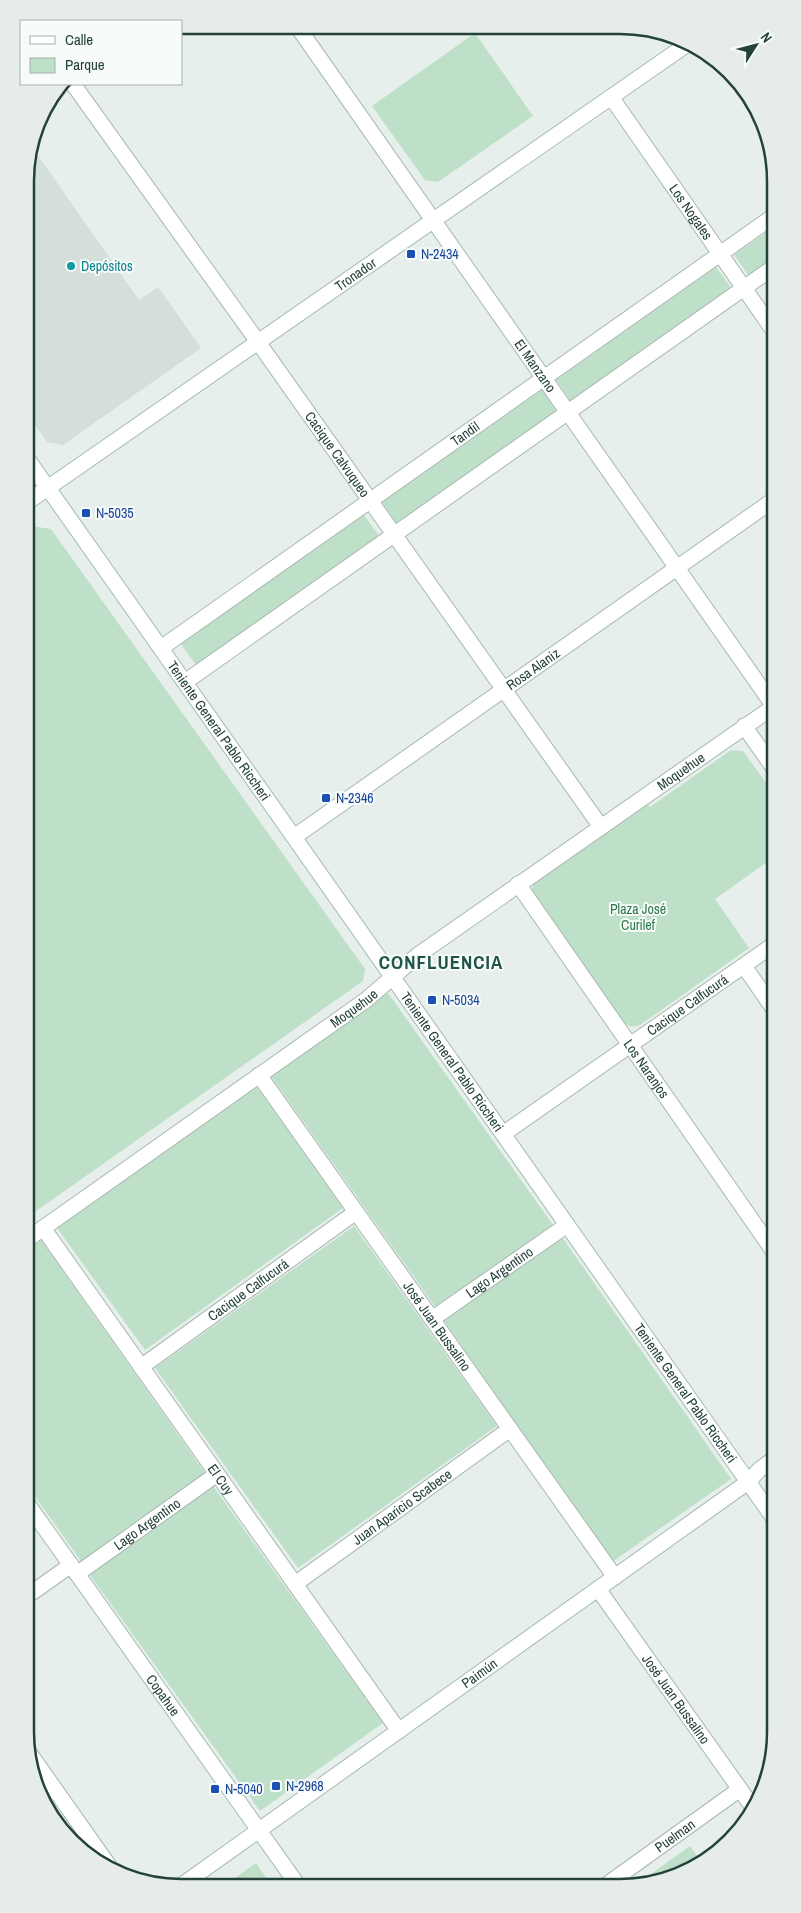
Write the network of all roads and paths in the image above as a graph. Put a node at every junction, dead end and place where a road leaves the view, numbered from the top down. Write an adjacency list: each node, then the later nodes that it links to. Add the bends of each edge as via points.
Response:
1 (303, 34): 5 (street, El Manzano)
2 (682, 48): 4 (street, Tronador)
3 (74, 85): 11 (street, Cacique Calvuqueo)
4 (611, 98): 5 (street, Tronador); 7 (street, Los Nogales)
5 (433, 221): 11 (street, Tronador); 12 (street, El Manzano)
6 (767, 221): 7 (street, Tandil)
7 (720, 254): 9 (street, Los Nogales); 12 (street, Tandil)
8 (767, 272): 9 (street)
9 (744, 288): 10 (street, Los Nogales); 13 (street)
10 (767, 321)
11 (258, 342): 15 (street, Tronador); 17 (street, Cacique Calvuqueo)
12 (544, 378): 13 (street, El Manzano); 17 (street, Tandil)
13 (568, 413): 19 (street); 20 (street, El Manzano)
14 (34, 468): 15 (street, Teniente General Pablo Riccheri)
15 (48, 488): 16 (street, Tronador); 21 (street, Teniente General Pablo Riccheri)
16 (34, 498)
17 (370, 501): 19 (street, Cacique Calvuqueo); 21 (street, Tandil)
18 (767, 504): 20 (street, Rosa Alaniz)
19 (394, 535): 22 (street); 23 (street, Cacique Calvuqueo)
20 (676, 568): 23 (street, Rosa Alaniz); 24 (street, El Manzano)
21 (161, 648): 22 (street, Teniente General Pablo Riccheri)
22 (185, 682): 29 (street, Teniente General Pablo Riccheri)
23 (504, 690): 28 (street, Cacique Calvuqueo); 29 (street, Rosa Alaniz)
24 (767, 699)
25 (767, 710): 26 (street, Moquehue)
26 (744, 726): 27 (street); 28 (street, Moquehue)
27 (767, 759)
28 (601, 827): 30 (street, Moquehue)
29 (294, 837): 33 (street, Teniente General Pablo Riccheri)
30 (518, 884): 33 (street, Moquehue, via 418,955); 35 (street, Los Naranjos)
31 (767, 949): 32 (street, Cacique Calfucurá)
32 (744, 966): 34 (street); 35 (street, Cacique Calfucurá)
33 (393, 977): 36 (street, Moquehue); 37 (street, Teniente General Pablo Riccheri)
34 (767, 999)
35 (630, 1046): 37 (street, Cacique Calfucurá); 42 (street, Los Naranjos)
36 (259, 1075): 38 (street, José Juan Bussalino); 40 (street, Moquehue)
37 (503, 1134): 39 (street, Teniente General Pablo Riccheri)
38 (356, 1212): 43 (street, José Juan Bussalino); 44 (street, Cacique Calfucurá)
39 (567, 1225): 43 (street, Lago Argentino); 48 (street, Teniente General Pablo Riccheri)
40 (43, 1228): 41 (street, Moquehue); 44 (street, El Cuy)
41 (34, 1234)
42 (767, 1242)
43 (432, 1319): 45 (street, José Juan Bussalino)
44 (141, 1367): 47 (street, El Cuy)
45 (510, 1429): 52 (street, José Juan Bussalino); 53 (street, Juan Aparicio Scabece)
46 (767, 1464): 48 (street, Paimún)
47 (217, 1474): 51 (street, Lago Argentino); 53 (street, El Cuy)
48 (748, 1482): 49 (street, Teniente General Pablo Riccheri); 52 (street, Paimún)
49 (767, 1509)
50 (34, 1513): 51 (street, Copahue)
51 (74, 1569): 55 (street, Lago Argentino); 60 (street, Copahue)
52 (615, 1577): 54 (street, Paimún)
53 (295, 1584): 56 (street, El Cuy)
54 (598, 1589): 56 (street, Paimún); 58 (street, José Juan Bussalino)
55 (34, 1592)
56 (399, 1730): 60 (street, Paimún)
57 (41, 1778): 61 (street)
58 (740, 1789): 59 (street, José Juan Bussalino); 64 (street, Puelman)
59 (750, 1803)
60 (259, 1830): 62 (street, Paimún); 63 (street, Copahue)
61 (101, 1856)
62 (190, 1879)
63 (293, 1879)
64 (615, 1879)

